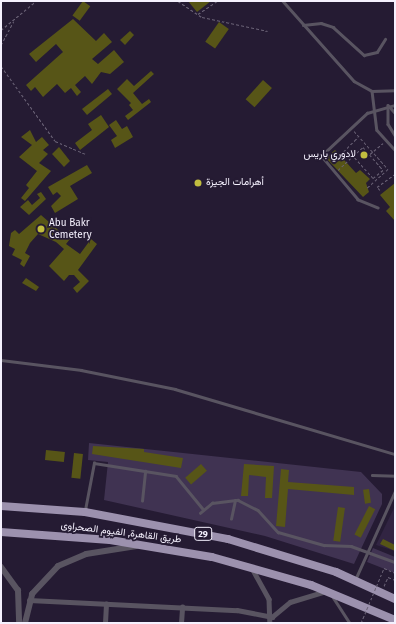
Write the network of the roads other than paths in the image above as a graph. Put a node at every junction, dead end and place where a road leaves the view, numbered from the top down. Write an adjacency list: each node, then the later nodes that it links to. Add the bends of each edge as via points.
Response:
1 (282, 1): 2 (lane)
2 (303, 25): 3 (lane, via 321,23 333,27 364,55 377,52); 4 (lane, via 354,82)
3 (385, 39)
4 (372, 90): 5 (lane); 8 (lane)
5 (395, 90)
6 (395, 104): 7 (lane)
7 (388, 106): 8 (lane); 9 (lane); 10 (lane, via 388,124)
8 (374, 110): 11 (lane, via 377,130); 12 (lane, via 321,156 359,201)
9 (395, 113)
10 (395, 135)
11 (395, 150)
12 (378, 208)
13 (1, 360): 14 (lane, via 80,370 175,389)
14 (395, 454)
15 (145, 471): 19 (lane); 22 (lane, via 179,477); 23 (lane, via 92,464)
16 (372, 475): 17 (lane)
17 (395, 476)
18 (395, 491): 28 (lane)
19 (142, 500)
20 (235, 500): 22 (lane, via 217,502); 25 (lane); 28 (lane, via 252,506 278,532 324,545 350,546)
21 (1, 506): 23 (highway, طريق القاهرة, الفيوم الصحراوى / 29)
22 (203, 509): 24 (lane)
23 (85, 512): 32 (highway, طريق القاهرة, الفيوم الصحراوى / 29, via 251,545)
24 (200, 512)
25 (231, 519)
26 (1, 532): 27 (highway, طريق القاهرة, الفيوم الصحراوى / 29)
27 (145, 544): 30 (highway, طريق القاهرة, الفيوم الصحراوى / 29); 35 (street, via 86,554 64,562 46,576)
28 (368, 552): 29 (lane); 32 (lane)
29 (395, 562)
30 (251, 566): 33 (highway, طريق القاهرة, الفيوم الصحراوى / 29); 38 (street, via 267,593)
31 (1, 567): 40 (street, via 18,590)
32 (355, 581): 34 (highway, طريق القاهرة, الفيوم الصحراوى / 29)
33 (328, 591): 38 (street, via 290,602); 39 (highway, طريق القاهرة, الفيوم الصحراوى / 29); 45 (lane)
34 (395, 599)
35 (29, 600): 36 (street); 41 (street)
36 (106, 604): 37 (street); 42 (street)
37 (182, 607): 38 (street, via 238,610); 43 (street)
38 (272, 617): 44 (street)
39 (395, 620)
40 (19, 623)
41 (25, 623)
42 (105, 623)
43 (181, 623)
44 (270, 623)
45 (350, 623)

